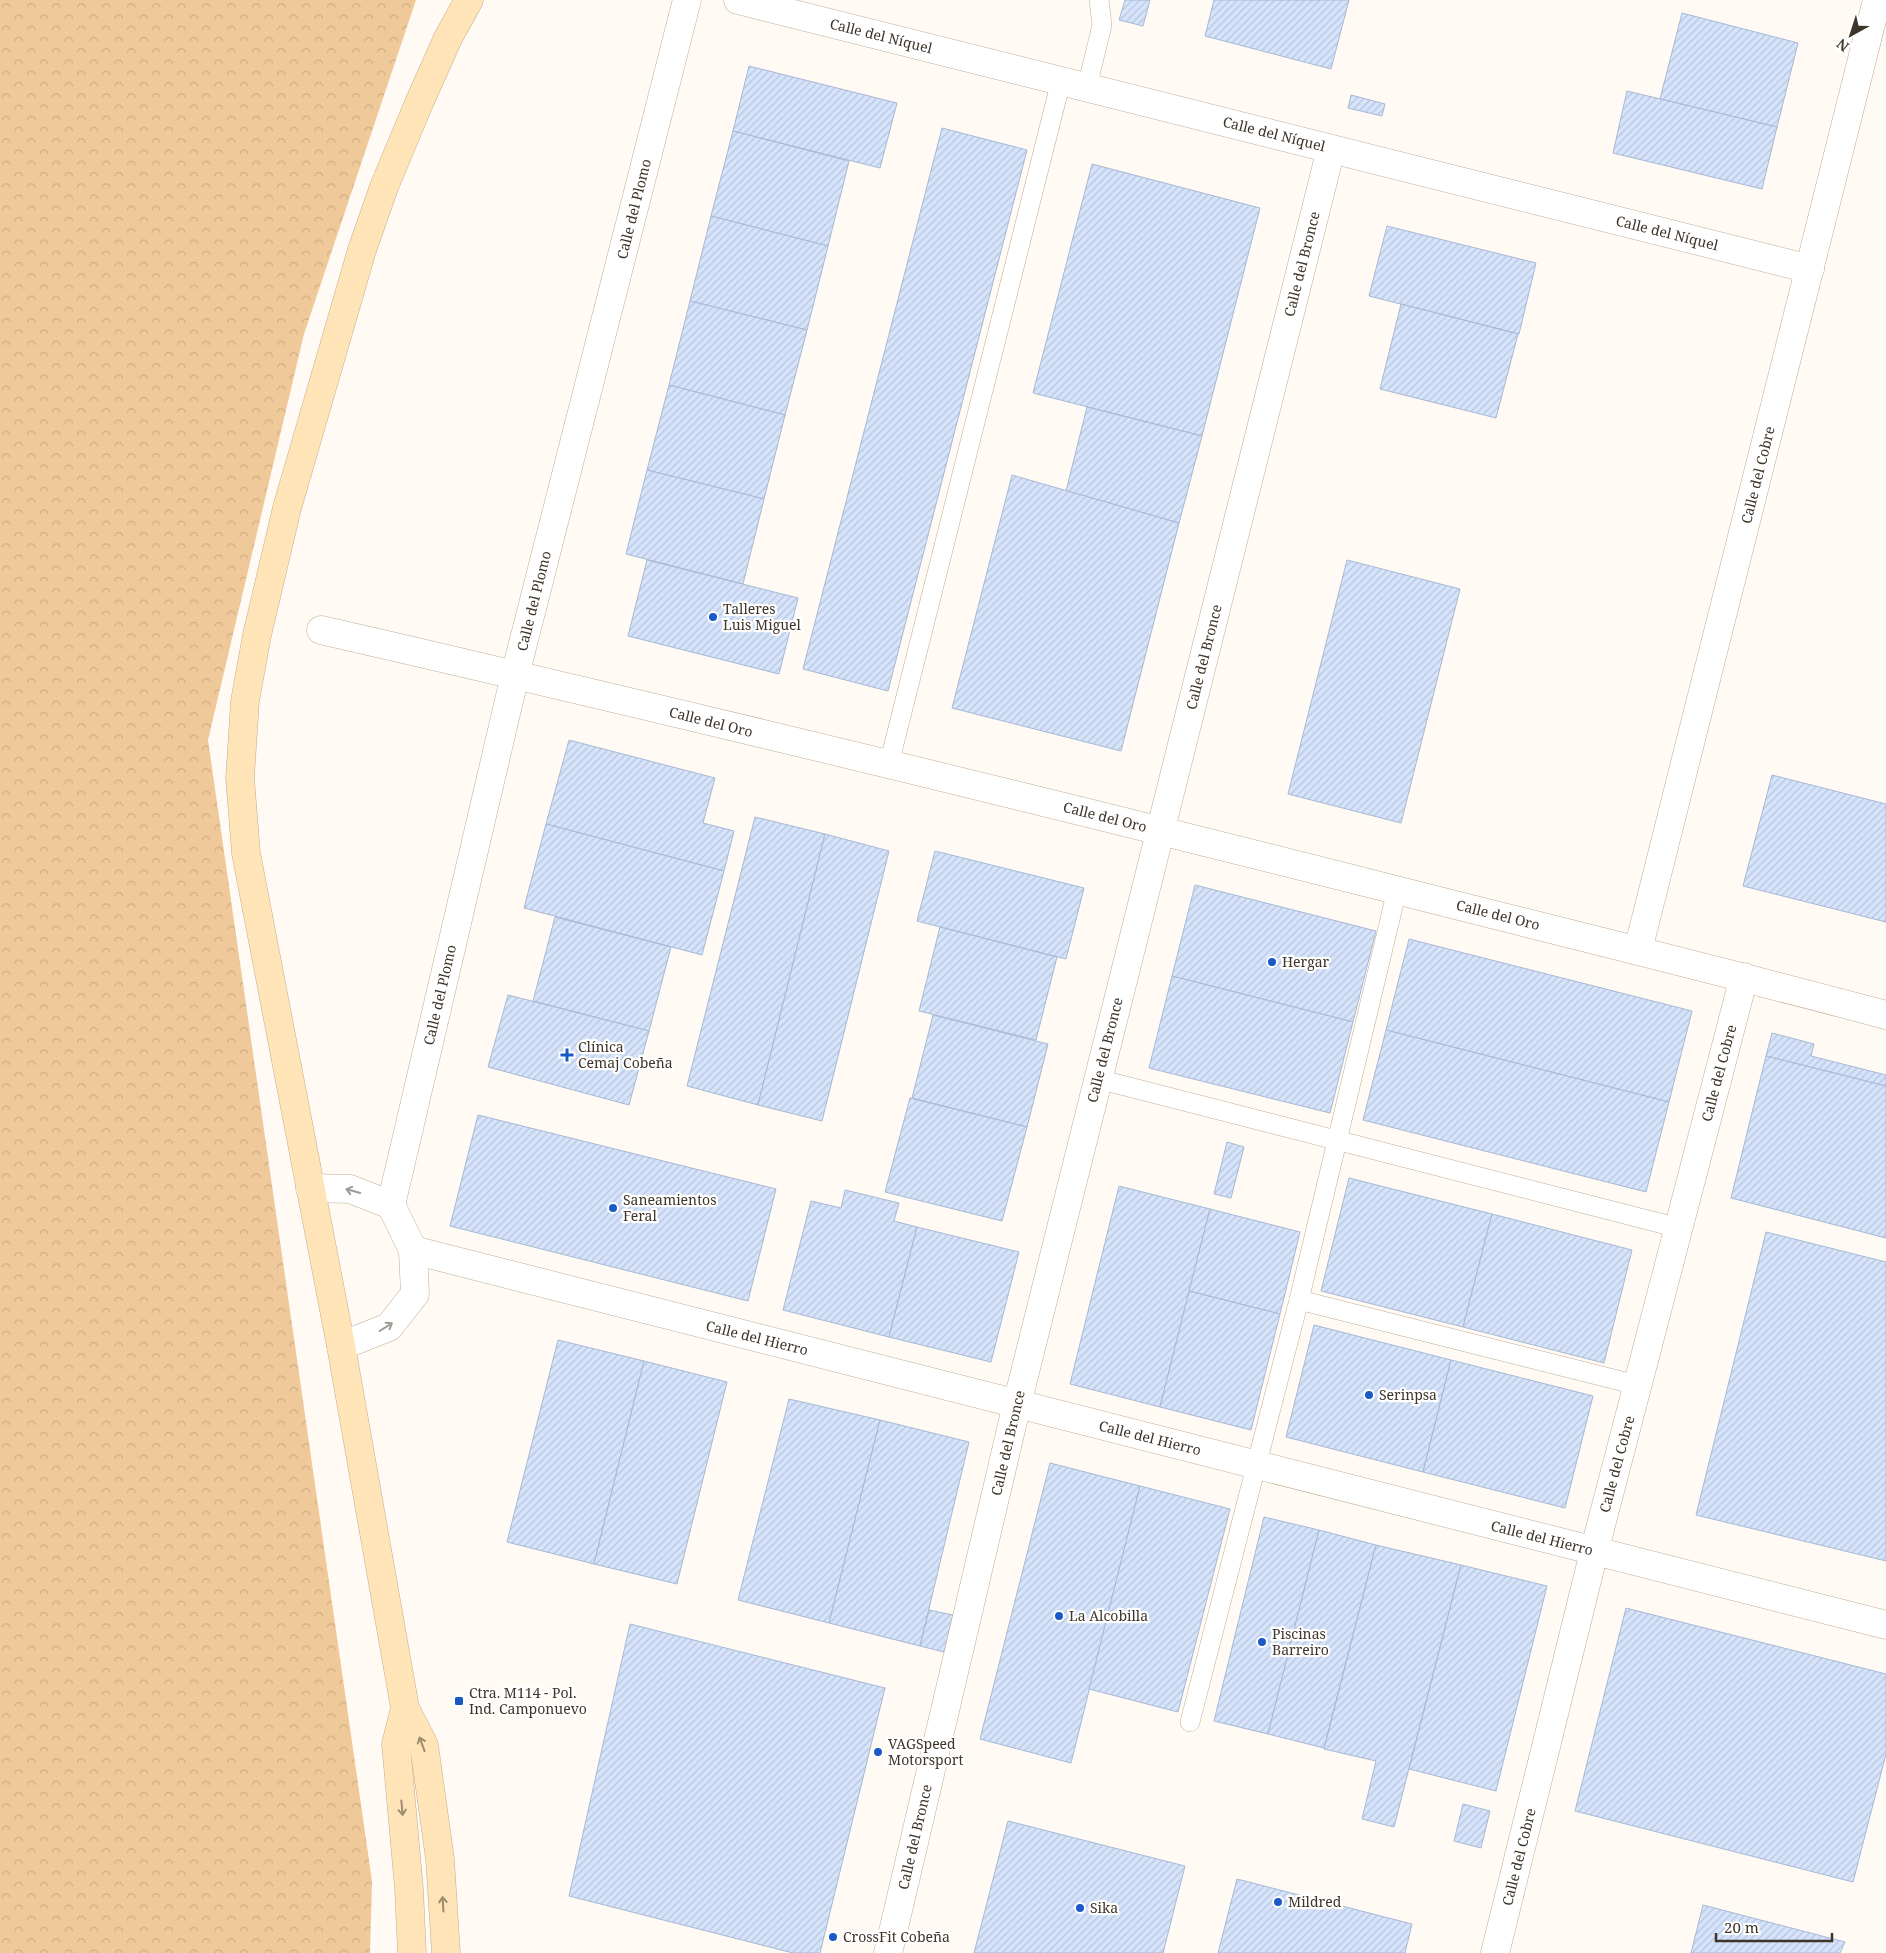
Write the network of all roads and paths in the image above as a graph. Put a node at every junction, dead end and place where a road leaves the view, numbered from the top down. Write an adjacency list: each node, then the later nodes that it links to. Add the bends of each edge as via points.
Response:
1 (469, 0): 20 (street, via 419,103 362,250 287,508 245,701 240,778 246,853)
2 (687, 0): 11 (street, Calle del Plomo)
3 (738, 0): 6 (street, Calle del Níquel)
4 (1877, 0): 9 (street, Calle del Cobre)
5 (1097, 1): 7 (lane, via 1102,25)
6 (1061, 81): 7 (street, Calle del Níquel); 12 (lane)
7 (1087, 87): 8 (street, Calle del Níquel)
8 (1331, 149): 9 (street, Calle del Níquel); 13 (street, Calle del Bronce)
9 (1810, 269): 15 (street, Calle del Cobre)
10 (321, 630): 11 (street, Calle del Oro)
11 (515, 675): 12 (street, Calle del Oro); 21 (street, Calle del Plomo)
12 (889, 764): 13 (street, Calle del Oro)
13 (1160, 830): 14 (street, Calle del Oro); 18 (street, Calle del Bronce)
14 (1397, 890): 15 (street, Calle del Oro); 19 (lane)
15 (1638, 950): 16 (street, Calle del Oro)
16 (1744, 977): 17 (street, Calle del Oro); 22 (street, Calle del Cobre)
17 (1886, 1015)
18 (1098, 1079): 19 (lane); 27 (street, Calle del Bronce)
19 (1336, 1140): 22 (lane); 24 (lane)
20 (310, 1188): 21 (street, one-way to 20, via 350,1188); 25 (street)
21 (392, 1206): 23 (street)
22 (1678, 1228): 26 (street, Calle del Cobre)
23 (413, 1250): 25 (street, one-way to 23, via 389,1327 415,1294); 27 (street, Calle del Hierro)
24 (1299, 1300): 26 (lane); 28 (lane)
25 (341, 1346): 31 (street)
26 (1637, 1386): 29 (street, Calle del Cobre)
27 (1017, 1404): 28 (street, Calle del Hierro); 35 (street, Calle del Bronce)
28 (1255, 1465): 29 (street, Calle del Hierro); 32 (lane)
29 (1594, 1552): 30 (street, Calle del Hierro); 36 (street, Calle del Cobre)
30 (1886, 1625)
31 (405, 1708): 33 (street, one-way to 33, via 396,1744); 34 (street, one-way to 31, via 440,1859 424,1745)
32 (1190, 1722)
33 (412, 1953)
34 (446, 1953)
35 (888, 1953)
36 (1495, 1953)

